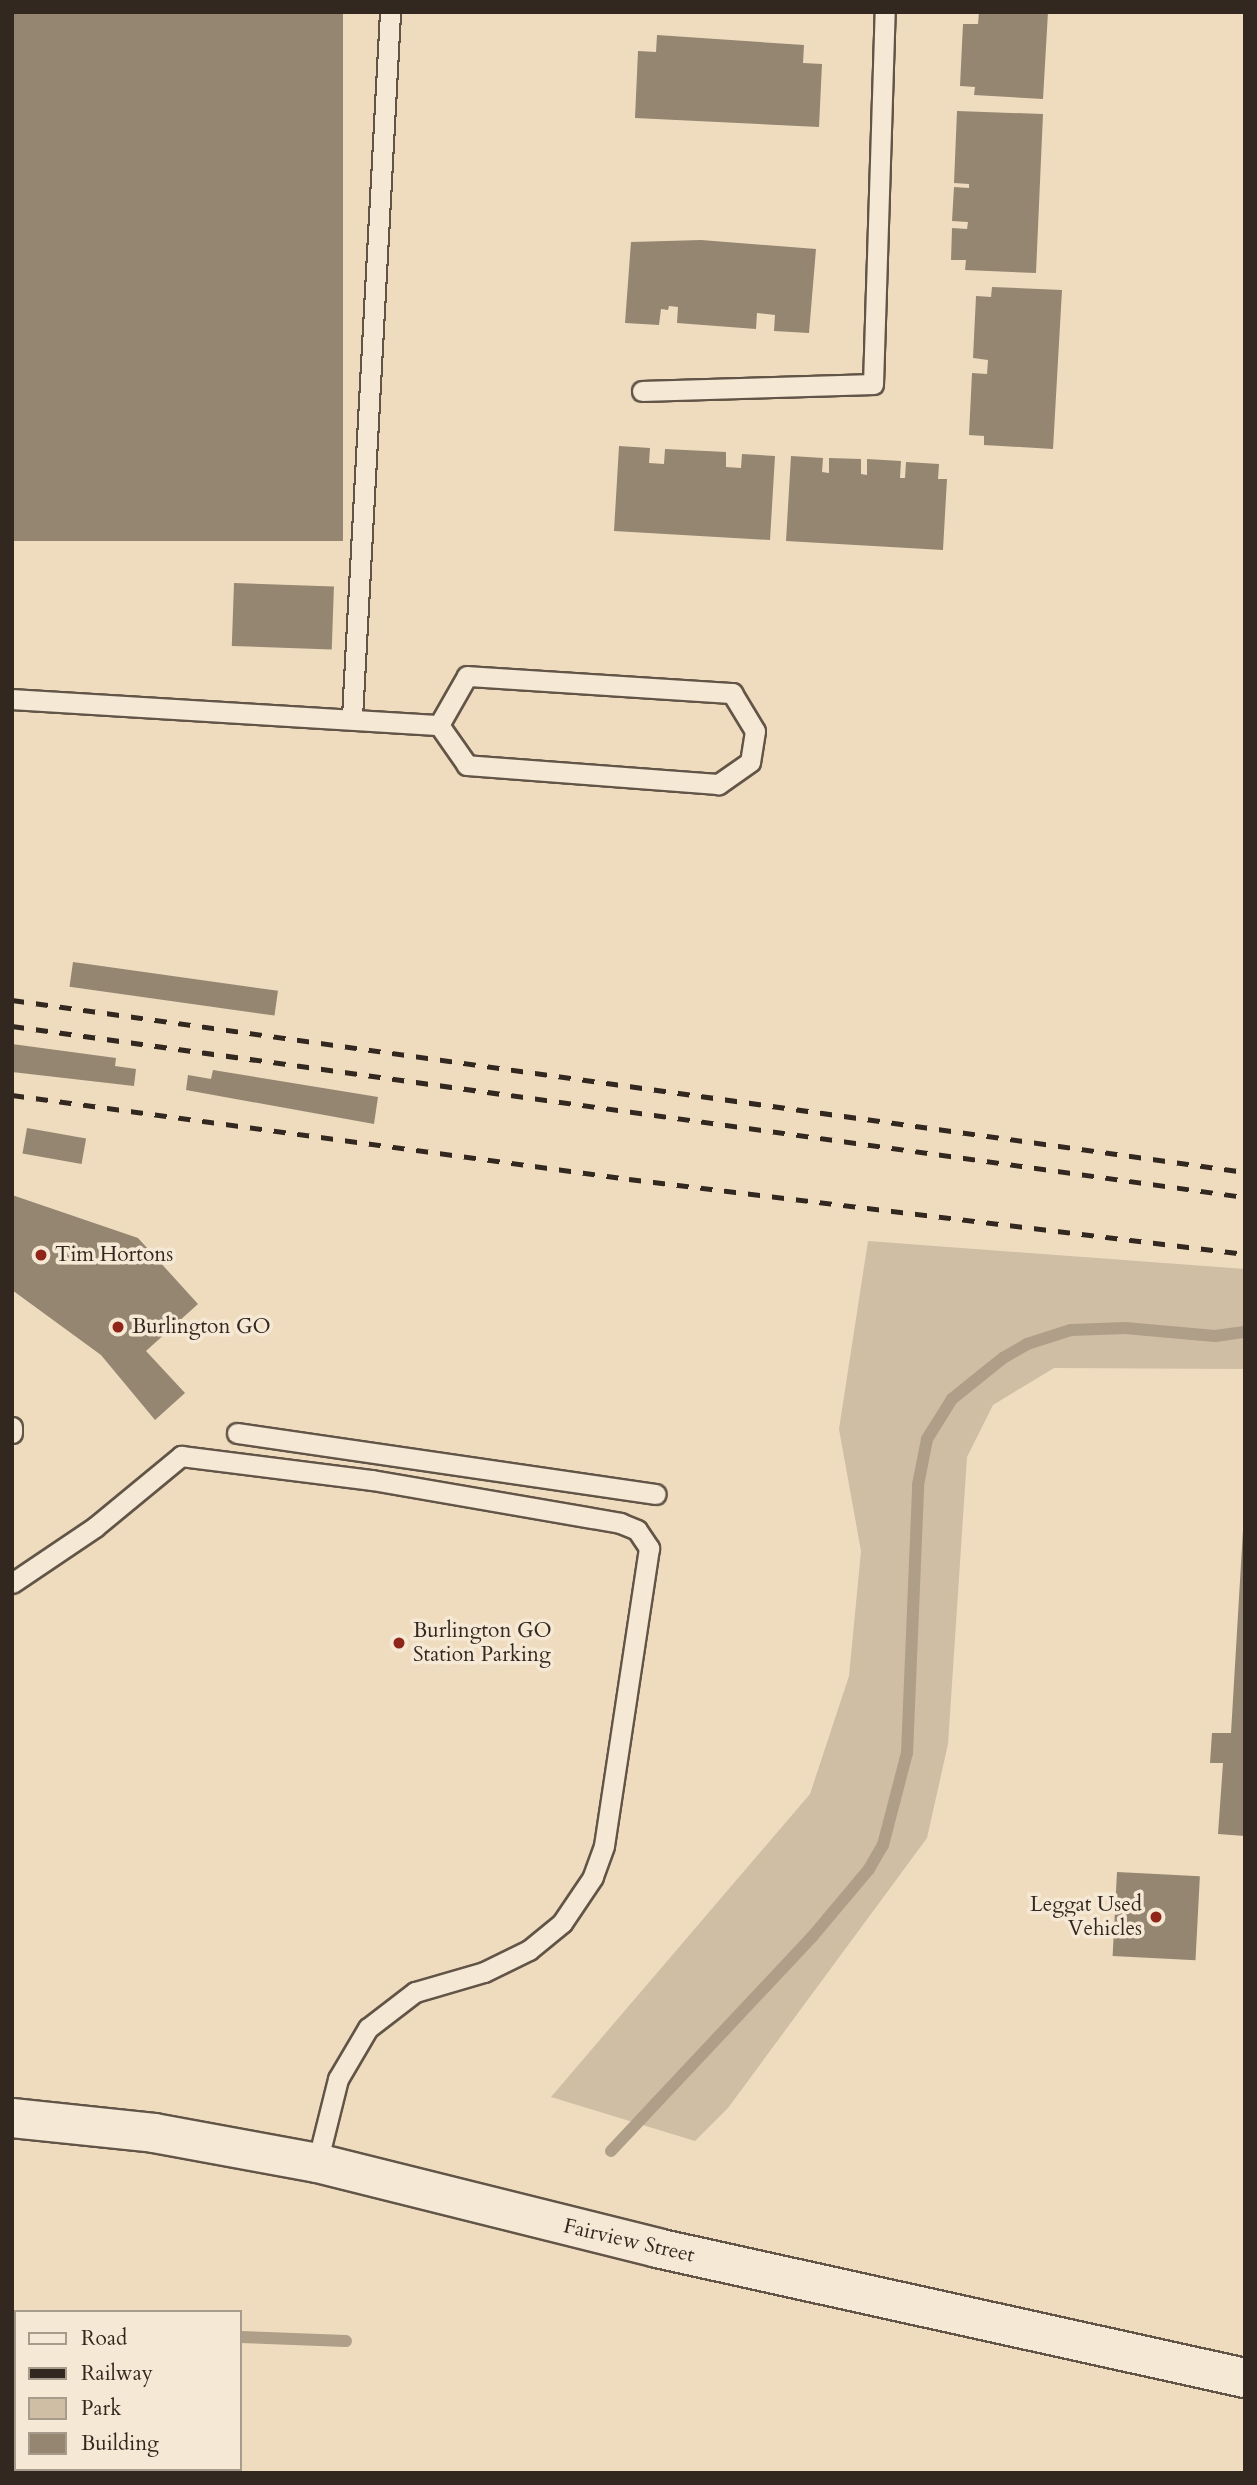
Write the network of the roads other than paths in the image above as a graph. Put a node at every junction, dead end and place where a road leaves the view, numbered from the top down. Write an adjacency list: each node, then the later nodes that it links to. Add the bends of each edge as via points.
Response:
1 (390, 12): 5 (lane)
2 (885, 12): 3 (lane, via 873,384)
3 (642, 391)
4 (12, 699): 5 (lane)
5 (352, 717): 6 (lane)
6 (439, 725): 6 (lane, via 467,765 718,783 750,762 755,731 732,693 467,676)
7 (12, 1427): 8 (lane)
8 (12, 1433)
9 (237, 1433): 10 (lane)
10 (656, 1494)
11 (12, 1583): 13 (lane, via 95,1527 181,1456 372,1480 620,1523 637,1530 649,1548 607,1827 593,1877 562,1923 529,1950 484,1972 415,1992 368,2028 338,2080)
12 (12, 2118): 13 (main road, Fairview Street, via 154,2133)
13 (317, 2163): 14 (main road, Fairview Street, via 657,2248)
14 (1245, 2378)

